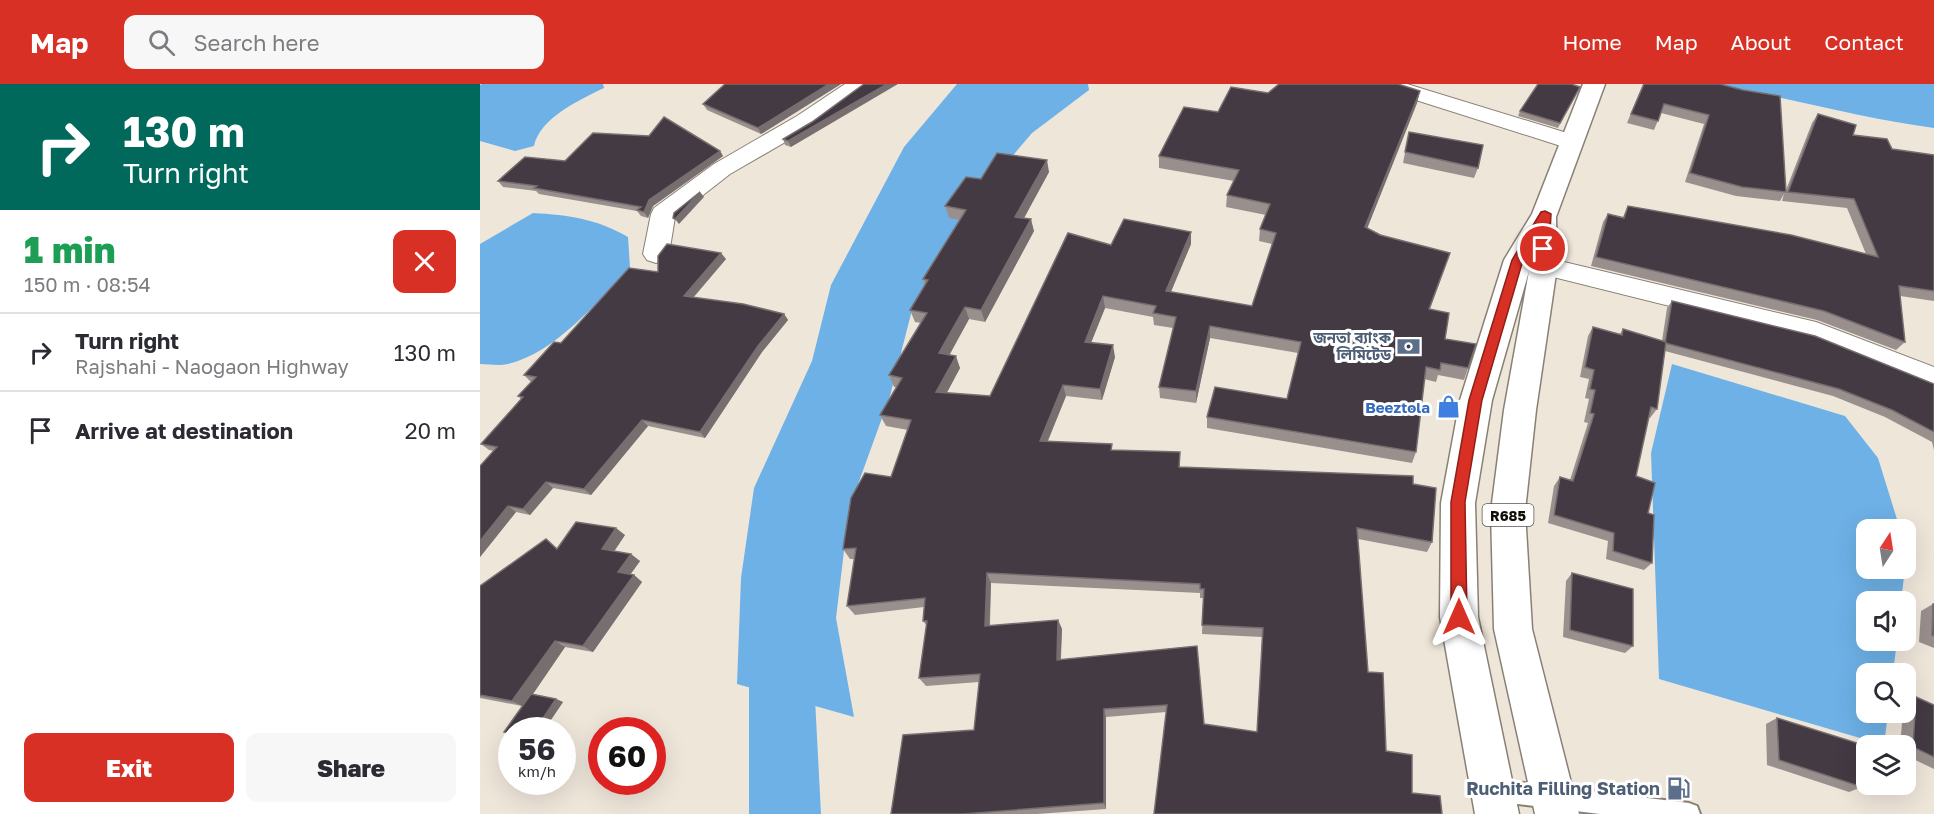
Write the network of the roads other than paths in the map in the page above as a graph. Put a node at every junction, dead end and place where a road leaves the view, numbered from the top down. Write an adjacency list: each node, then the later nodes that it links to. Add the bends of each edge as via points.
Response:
1 (859, 84): 5 (street, via 722,170 663,214)
2 (1385, 84): 4 (street)
3 (1593, 86): 4 (main road, R685)
4 (1572, 142): 6 (main road, R685)
5 (656, 254)
6 (1530, 264): 7 (street, via 1816,332); 8 (main road, R685, via 1476,400 1458,502 1459,617); 9 (main road, R685, via 1508,511 1514,629)
7 (1934, 381)
8 (1494, 802): 9 (lane)
9 (1555, 806): 10 (lane)
10 (1689, 814)

